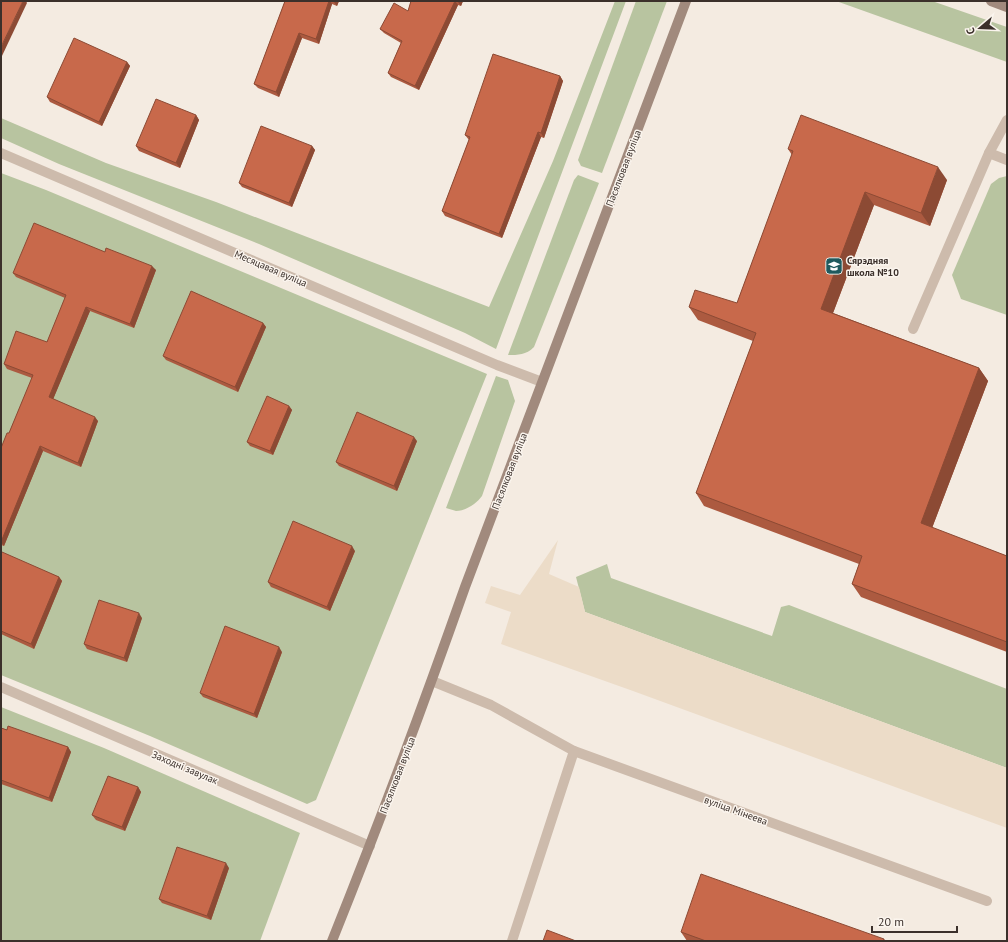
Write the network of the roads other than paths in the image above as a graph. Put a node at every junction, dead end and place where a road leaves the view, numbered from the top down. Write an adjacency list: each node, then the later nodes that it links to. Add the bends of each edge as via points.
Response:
1 (686, 1): 9 (street, Пасялковая вуліца)
2 (991, 1): 3 (street)
3 (1007, 7)
4 (1007, 120): 6 (street)
5 (1, 153): 9 (street, Месяцавая вуліца)
6 (989, 153): 7 (street); 8 (street)
7 (1007, 160)
8 (913, 329)
9 (542, 382): 10 (street, Пасялковая вуліца)
10 (432, 681): 12 (street, вуліца Мінеева, via 491,705); 13 (street, Пасялковая вуліца)
11 (1, 687): 13 (street, Заходні завулак)
12 (574, 751): 14 (street, вуліца Мінеева); 16 (street)
13 (370, 846): 15 (street, Пасялковая вуліца)
14 (987, 901)
15 (332, 941)
16 (512, 941)

